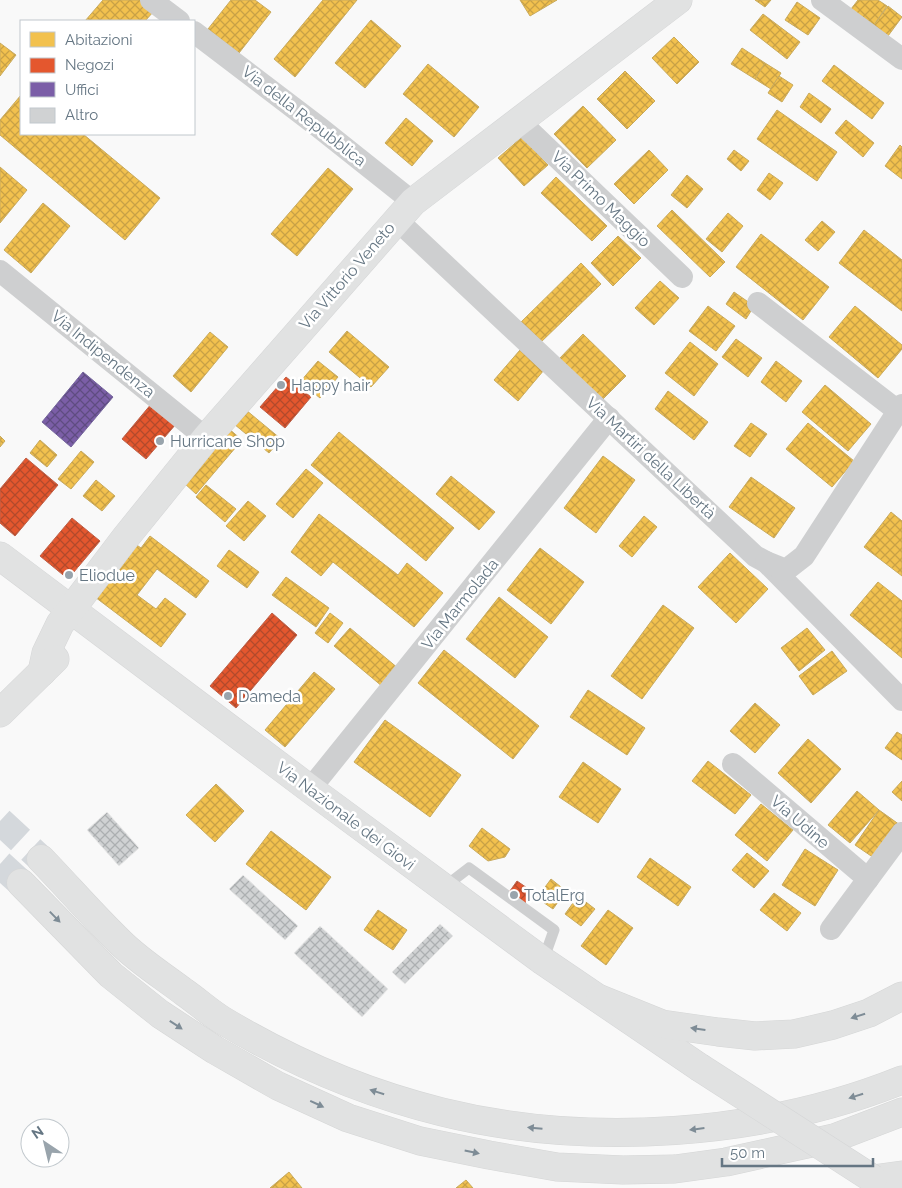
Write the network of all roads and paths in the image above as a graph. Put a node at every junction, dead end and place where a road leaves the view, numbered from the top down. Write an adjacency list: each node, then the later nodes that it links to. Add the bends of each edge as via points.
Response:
1 (151, 0): 4 (street)
2 (678, 0): 7 (main road, Via Vittorio Veneto)
3 (822, 0): 6 (street)
4 (178, 20)
5 (195, 33): 8 (street, Via della Repubblica, via 320,128)
6 (902, 59)
7 (519, 121): 8 (main road, Via Vittorio Veneto); 10 (street, Via Primo Maggio)
8 (405, 211): 13 (street, Via Martiri della Libertà); 14 (main road, Via Vittorio Veneto)
9 (0, 271): 14 (street, Via Indipendenza)
10 (682, 277)
11 (758, 303): 12 (street)
12 (900, 408): 16 (street, via 804,556 786,570)
13 (609, 418): 16 (street, Via Martiri della Libertà, via 755,556); 21 (street, Via Marmolada)
14 (206, 438): 17 (main road, Via Vittorio Veneto)
15 (0, 556): 17 (main road, Via Nazionale dei Giovi)
16 (766, 562): 18 (street, Via Martiri della Libertà)
17 (71, 609): 19 (main road, Via Vittorio Veneto, via 52,639 42,672); 21 (main road, Via Nazionale dei Giovi)
18 (902, 700)
19 (0, 714)
20 (733, 764): 24 (street, Via Udine)
21 (310, 789): 28 (main road, Via Nazionale dei Giovi, via 543,961)
22 (902, 833): 24 (street)
23 (41, 859): 29 (main road, one-way to 23, via 838,1102 763,1120 687,1130 609,1132 531,1128 442,1112 366,1089 294,1059 220,1019 121,944)
24 (868, 879): 26 (street)
25 (21, 882): 30 (main road, one-way to 30, via 111,975 160,1014 215,1050 278,1086 348,1118 420,1141 557,1167 675,1168 726,1162 834,1138)
26 (831, 929)
27 (902, 996): 28 (main road, one-way to 28, via 833,1025 794,1034 756,1036 662,1024)
28 (600, 999): 32 (main road, Via Nazionale dei Giovi, bridge)
29 (902, 1080)
30 (902, 1112)
31 (902, 1175): 32 (main road)
32 (880, 1184)

